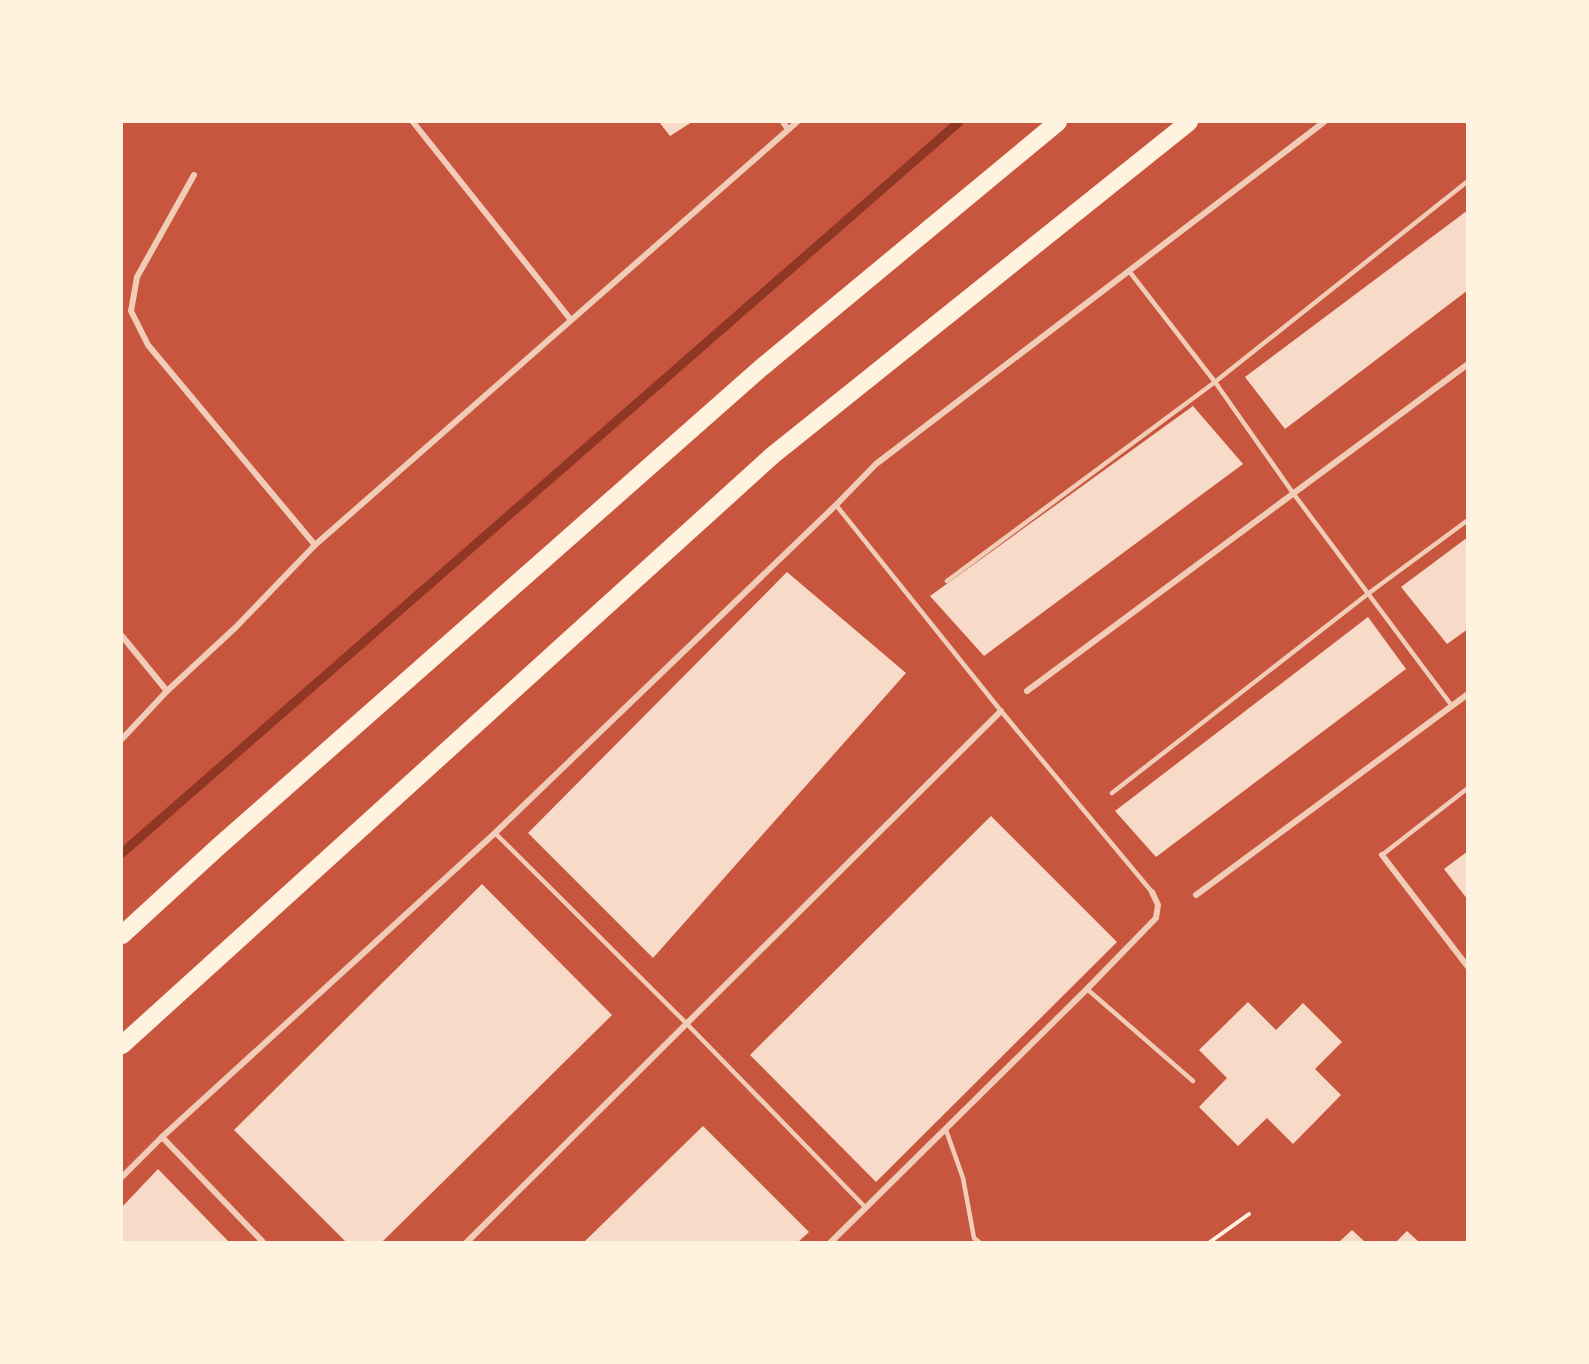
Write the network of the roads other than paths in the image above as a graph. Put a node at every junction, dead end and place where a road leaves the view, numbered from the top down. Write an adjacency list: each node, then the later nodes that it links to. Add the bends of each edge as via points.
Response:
1 (413, 122): 11 (street)
2 (783, 122): 7 (street)
3 (797, 122): 7 (street)
4 (1058, 122): 33 (highway, via 761,368)
5 (1189, 122): 37 (highway, via 773,455)
6 (1324, 122): 10 (street)
7 (788, 129): 11 (street)
8 (194, 175): 17 (street, via 137,277 131,311 148,345)
9 (1467, 181): 13 (lane)
10 (1129, 271): 13 (lane); 15 (street, via 876,464)
11 (571, 320): 17 (street)
12 (1467, 364): 14 (street)
13 (1215, 382): 14 (lane); 18 (lane)
14 (1293, 493): 19 (lane); 21 (street)
15 (836, 505): 25 (lane); 29 (street)
16 (1467, 520): 19 (lane)
17 (315, 545): 22 (street)
18 (947, 582)
19 (1369, 593): 24 (lane); 28 (lane)
20 (122, 636): 22 (street)
21 (1027, 691)
22 (167, 692): 26 (street)
23 (1467, 694): 24 (street)
24 (1452, 706): 32 (street)
25 (1001, 711): 31 (lane); 36 (street)
26 (122, 739)
27 (1467, 789): 30 (lane)
28 (1112, 793)
29 (495, 833): 36 (lane); 40 (street)
30 (1382, 855): 34 (street)
31 (1152, 892): 35 (street, via 1158,905 1156,918)
32 (1196, 895)
33 (122, 935)
34 (1467, 967)
35 (1087, 989): 38 (lane); 39 (street)
36 (687, 1024): 42 (lane); 44 (street)
37 (122, 1045)
38 (1193, 1081)
39 (946, 1130): 42 (street); 46 (lane, via 963,1178 974,1238)
40 (162, 1137): 41 (street); 43 (street)
41 (122, 1177)
42 (866, 1208): 45 (street)
43 (263, 1242)
44 (467, 1242)
45 (831, 1242)
46 (979, 1242)

